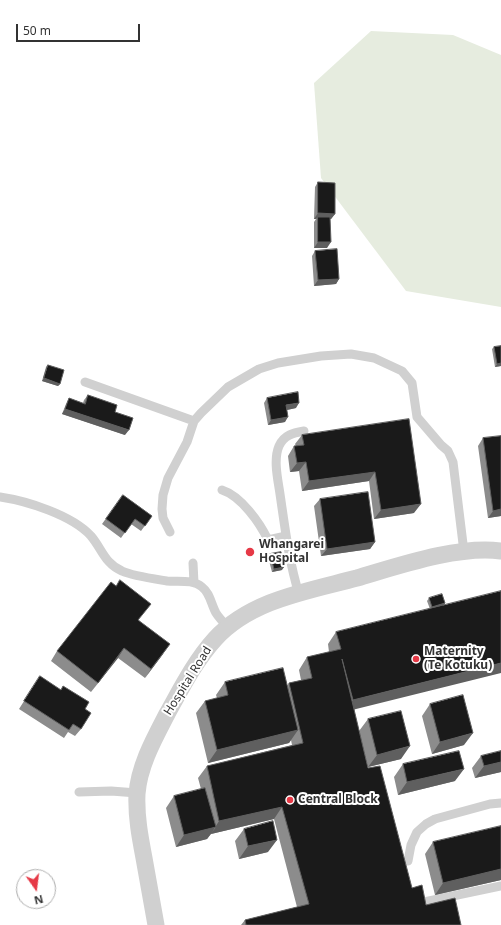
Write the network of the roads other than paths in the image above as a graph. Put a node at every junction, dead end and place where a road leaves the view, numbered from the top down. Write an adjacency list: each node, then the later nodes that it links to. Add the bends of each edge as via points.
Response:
1 (85, 382): 2 (lane)
2 (194, 422): 6 (lane, via 184,449 168,478 163,495 162,509); 9 (lane, via 228,387 259,369 278,362 351,354 374,358 402,372 412,383 417,417 448,451 453,462)
3 (304, 431): 7 (lane, via 283,438 276,455)
4 (222, 490): 7 (lane, via 233,495 258,522 268,540)
5 (0, 497): 11 (lane, via 28,503 68,519 91,536 107,561 124,572 167,581)
6 (170, 532)
7 (286, 536): 14 (lane)
8 (501, 551): 9 (street, Hospital Road)
9 (464, 552): 14 (street, Hospital Road, via 430,558)
10 (193, 563): 11 (lane)
11 (194, 583): 13 (lane)
12 (215, 586): 13 (lane)
13 (208, 592): 15 (lane, via 217,614)
14 (299, 594): 15 (street, Hospital Road, via 255,610)
15 (228, 627): 17 (street, Hospital Road, via 204,652 173,703 153,742 143,767)
16 (79, 792): 17 (lane)
17 (137, 793): 22 (street, Hospital Road, via 137,811)
18 (501, 803): 19 (lane, via 435,819 426,824 417,832)
19 (408, 861)
20 (501, 886): 21 (lane, via 424,902 419,901)
21 (414, 894)
22 (156, 925)

